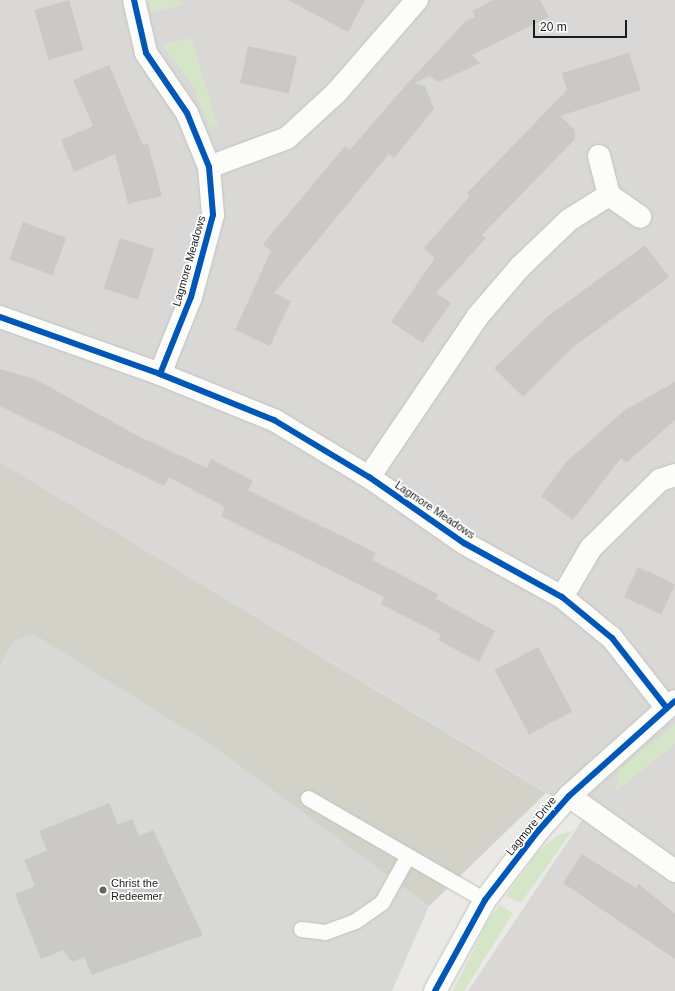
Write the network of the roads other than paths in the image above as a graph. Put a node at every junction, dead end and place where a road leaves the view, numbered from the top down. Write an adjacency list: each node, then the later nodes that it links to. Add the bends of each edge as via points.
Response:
1 (134, 0): 4 (street, Lagmore Meadows, via 146,53 187,113)
2 (417, 0): 4 (street, via 337,92 287,138)
3 (599, 156): 5 (street)
4 (209, 167): 8 (street, Lagmore Meadows, via 213,215 191,297)
5 (609, 195): 6 (street); 10 (street, via 569,220 520,267 478,316)
6 (640, 217)
7 (0, 318): 8 (street, Lagmore Meadows)
8 (160, 374): 10 (street, Lagmore Meadows, via 274,420)
9 (675, 475): 11 (street, via 660,480 591,548)
10 (369, 477): 11 (street, Lagmore Meadows, via 464,543)
11 (562, 597): 12 (street, Lagmore Meadows, via 612,638)
12 (671, 704): 13 (street, Lagmore Drive)
13 (568, 796): 16 (street, Lagmore Drive); 17 (street, Lagmore Drive)
14 (308, 798): 15 (lane)
15 (407, 857): 17 (lane); 18 (lane, via 382,902 355,922 325,932)
16 (675, 871)
17 (485, 900): 19 (street, Lagmore Drive)
18 (301, 928)
19 (435, 991)

